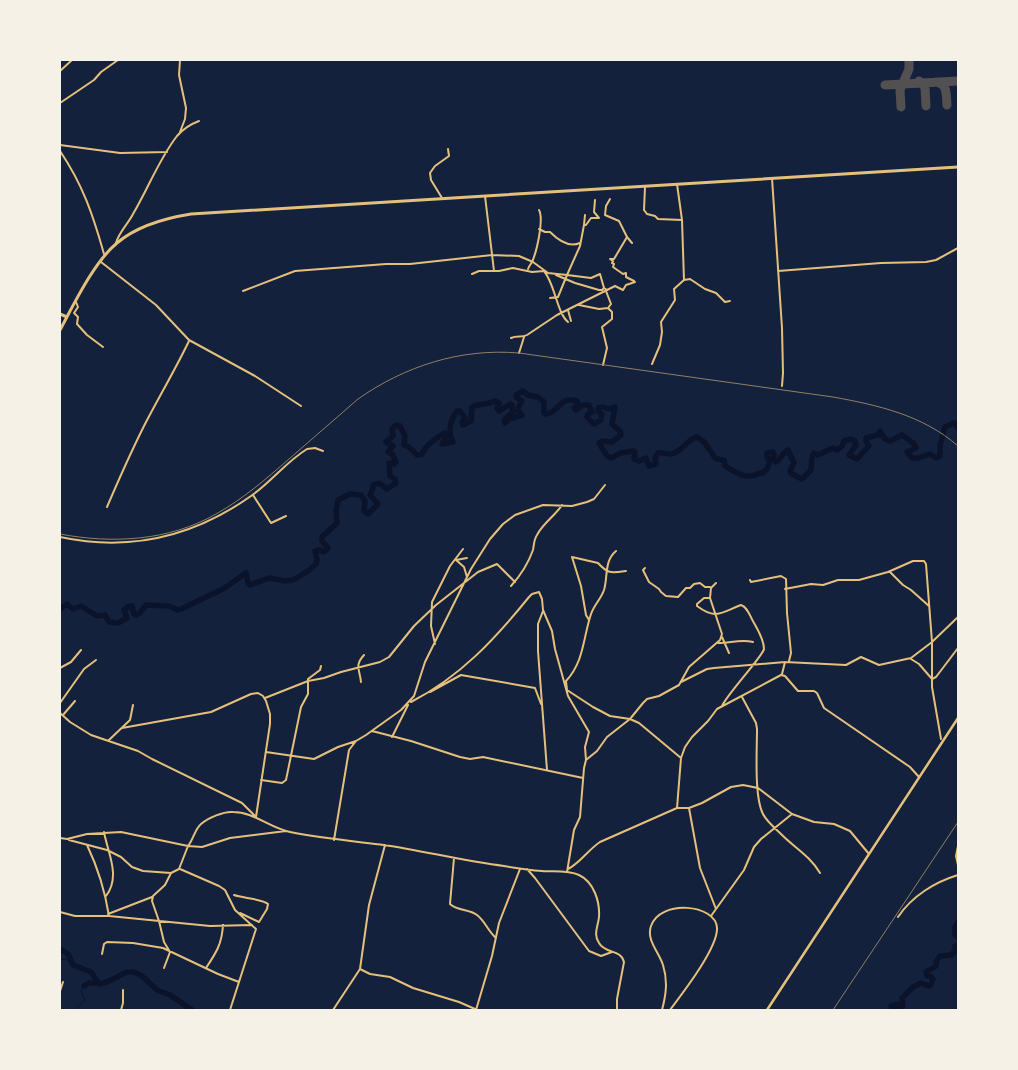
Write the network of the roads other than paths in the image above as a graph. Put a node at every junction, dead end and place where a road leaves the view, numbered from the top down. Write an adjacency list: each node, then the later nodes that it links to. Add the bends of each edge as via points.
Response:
1 (72, 60): 4 (street)
2 (118, 60): 5 (street)
3 (180, 60): 7 (street, via 179,75 186,108)
4 (60, 71)
5 (60, 103)
6 (199, 121): 7 (street)
7 (179, 134): 11 (street)
8 (60, 146): 11 (street, via 120,153)
9 (448, 149): 17 (street, via 449,156 430,174)
10 (60, 151): 31 (street, via 75,173 90,206)
11 (167, 152): 28 (street)
12 (958, 167): 13 (highway)
13 (772, 178): 14 (highway); 37 (street)
14 (677, 184): 15 (highway); 22 (street)
15 (645, 187): 16 (highway); 22 (street, via 644,210 647,214 658,219)
16 (485, 196): 17 (highway); 30 (street)
17 (442, 198): 28 (highway, via 191,214 156,222)
18 (610, 199): 25 (street, via 605,215 619,221)
19 (595, 200): 23 (street, via 594,212 599,218 592,218)
20 (539, 210): 24 (street, via 542,219)
21 (585, 215): 23 (street)
22 (682, 220): 42 (street)
23 (584, 224): 27 (street)
24 (539, 229): 27 (street, via 550,232 566,244 576,246); 33 (street)
25 (627, 238): 26 (street); 43 (street, via 618,255 610,259 613,267 626,273 626,277 634,282 626,284 623,290 615,286)
26 (632, 242)
27 (581, 243): 40 (street)
28 (116, 244): 31 (highway)
29 (958, 248): 37 (street, via 926,262)
30 (492, 255): 33 (street, via 519,256); 35 (street); 44 (street, via 296,271)
31 (105, 256): 32 (highway)
32 (101, 262): 47 (highway); 60 (street, via 156,305)
33 (533, 262): 34 (street); 36 (street)
34 (528, 270): 35 (street); 36 (street)
35 (494, 271): 38 (street)
36 (544, 271): 39 (street); 45 (street)
37 (778, 271): 65 (street)
38 (472, 274)
39 (554, 274): 40 (street); 41 (street)
40 (567, 275): 41 (street); 43 (street, via 591,278 600,274)
41 (564, 279): 43 (street); 45 (street)
42 (684, 280): 48 (street, via 690,279 716,293 725,302); 63 (street, via 674,289 675,300 661,322 660,345)
43 (606, 290): 49 (street); 50 (street, via 611,304)
44 (244, 291)
45 (557, 297): 46 (street); 52 (street)
46 (550, 298)
47 (76, 301): 54 (highway); 61 (street, via 78,307 74,313 78,316 77,324)
48 (730, 301)
49 (577, 306): 50 (street); 51 (street)
50 (608, 308): 64 (street, via 612,319 602,327 607,348)
51 (568, 310): 52 (street); 56 (street)
52 (562, 312): 55 (street); 58 (street)
53 (60, 314): 54 (highway)
54 (67, 317): 57 (highway)
55 (568, 322)
56 (571, 322)
57 (60, 330)
58 (524, 337): 59 (street); 62 (street)
59 (511, 338)
60 (190, 340): 66 (street); 71 (street)
61 (103, 347)
62 (519, 353)
63 (652, 364)
64 (603, 365)
65 (782, 386)
66 (301, 406)
67 (323, 451): 69 (street, via 307,449)
68 (605, 485): 70 (street, via 594,499 572,506)
69 (252, 495): 72 (street, via 271,523); 73 (street, via 218,516 173,536 138,542 96,543)
70 (562, 505): 82 (street, via 543,505 507,520 490,539); 84 (street, via 542,526 523,572)
71 (107, 506)
72 (286, 516)
73 (60, 537)
74 (463, 549): 77 (street)
75 (616, 551): 79 (street, via 610,557)
76 (467, 558): 77 (street)
77 (456, 560): 82 (street, via 464,567); 92 (street, via 432,602)
78 (645, 568): 88 (street, via 649,582 666,596 678,597 694,584)
79 (606, 571): 80 (street); 96 (street, via 604,588); 96 (street, via 598,563 572,557)
80 (626, 572)
81 (888, 572): 89 (street, via 859,580 838,580 823,586 812,584); 91 (street); 91 (street, via 913,561 924,561)
82 (467, 578): 85 (street)
83 (750, 580): 89 (street, via 784,577)
84 (515, 582): 85 (street, via 497,564 478,572); 87 (street)
85 (465, 583): 92 (street); 102 (street)
86 (716, 583): 88 (street)
87 (511, 586)
88 (711, 588): 90 (street)
89 (785, 589): 110 (street)
90 (710, 598): 94 (street); 94 (street, via 698,602 697,606)
91 (929, 606): 99 (street)
92 (432, 608): 102 (street); 114 (street, via 389,657)
93 (543, 610): 120 (street, via 539,592 532,594 476,656); 128 (street, via 538,624); 142 (street, via 552,632 568,696 588,732)
94 (716, 616): 97 (street); 111 (street, via 741,605 746,607 764,646)
95 (958, 617): 99 (street)
96 (589, 620): 132 (street, via 581,657 566,681 568,690 610,716)
97 (722, 637): 100 (street); 101 (street)
98 (753, 642): 101 (street, via 742,639)
99 (932, 642): 107 (street); 116 (street)
100 (718, 643): 101 (street); 119 (street, via 689,667)
101 (724, 643): 105 (street)
102 (435, 644): 125 (street)
103 (958, 648): 116 (street)
104 (81, 650): 113 (street, via 71,662)
105 (729, 653)
106 (364, 655): 114 (street, via 358,662)
107 (911, 658): 110 (street, via 879,665 861,657 846,665); 116 (street)
108 (96, 660): 124 (street, via 84,669)
109 (785, 662): 110 (street); 111 (street); 115 (street)
110 (789, 662)
111 (754, 664): 119 (street, via 707,669); 127 (street)
112 (321, 666): 117 (street)
113 (60, 668)
114 (358, 668): 117 (street); 118 (street)
115 (782, 675): 121 (street); 144 (street, via 798,690 817,693 824,708)
116 (932, 679): 136 (street)
117 (308, 681): 122 (street); 140 (street, via 308,694 301,707)
118 (361, 682)
119 (681, 682): 132 (street, via 676,688 647,699)
120 (423, 696): 125 (street); 128 (street, via 461,675 535,688)
121 (742, 697): 127 (street); 147 (street, via 756,722)
122 (265, 698): 133 (street, via 258,693 251,694 211,712); 139 (street, via 270,714)
123 (75, 701): 130 (street)
124 (60, 703)
125 (408, 704): 134 (street); 135 (street)
126 (133, 705): 133 (street, via 131,717)
127 (722, 706): 141 (street, via 692,737)
128 (542, 709): 143 (street)
129 (60, 713): 130 (street)
130 (63, 715): 137 (street, via 91,735)
131 (958, 718): 144 (main road)
132 (630, 719): 141 (street, via 646,728); 142 (street)
133 (122, 728): 137 (street)
134 (372, 731): 135 (street); 138 (street)
135 (392, 737): 143 (street, via 460,758 483,757)
136 (941, 739)
137 (109, 740): 151 (street, via 242,803)
138 (356, 741): 140 (street, via 314,759); 157 (street, via 349,750)
139 (266, 752): 140 (street); 146 (street)
140 (292, 757): 146 (street, via 285,783)
141 (681, 758): 148 (street)
142 (586, 760): 145 (street)
143 (547, 770): 145 (street)
144 (920, 777): 163 (main road)
145 (584, 778): 169 (street, via 580,817 574,830)
146 (261, 780): 151 (street)
147 (758, 788): 149 (street, via 731,787); 150 (street); 152 (street, via 764,816)
148 (678, 808): 149 (street); 169 (street, via 600,842)
149 (689, 808): 176 (street, via 700,868)
150 (792, 814): 152 (street); 163 (street, via 850,831)
151 (256, 817): 153 (street); 160 (street, via 233,812 218,815 201,824)
152 (775, 828): 171 (street, via 814,862); 176 (street, via 754,847 744,870)
153 (286, 831): 157 (street); 160 (street, via 230,838 202,847)
154 (104, 832): 156 (street); 160 (street, via 121,832); 162 (street)
155 (60, 838): 156 (street)
156 (67, 839): 158 (street)
157 (334, 840): 159 (street)
158 (87, 845): 162 (street); 174 (street)
159 (386, 845): 164 (street); 191 (street, via 370,905)
160 (188, 846): 166 (street)
161 (958, 846): 165 (street)
162 (107, 850): 170 (street, via 143,871); 174 (street, via 114,881)
163 (869, 854): 203 (main road)
164 (454, 858): 167 (street); 185 (street, via 450,904 476,914)
165 (958, 865)
166 (179, 869): 170 (street); 177 (street, via 219,886)
167 (520, 869): 168 (street); 185 (street)
168 (527, 869): 169 (street); 187 (street, via 589,951 601,956)
169 (567, 871): 187 (street, via 579,875 593,888 599,917 596,938 600,946)
170 (171, 873): 175 (street, via 165,885)
171 (820, 873)
172 (958, 875): 181 (street, via 932,886 906,906)
173 (234, 895): 177 (street, via 264,901 268,906 259,922)
174 (106, 896): 179 (street)
175 (153, 896): 179 (street); 182 (street, via 153,908)
176 (716, 909): 180 (street)
177 (235, 910): 184 (street)
178 (60, 912): 179 (street, via 75,916)
179 (108, 915): 182 (street)
180 (711, 916): 201 (street, via 695,909 668,909 657,916 651,926 650,938 666,978); 202 (street, via 718,929 708,956)
181 (898, 918)
182 (159, 921): 183 (street); 186 (street)
183 (223, 925): 184 (street); 190 (street, via 218,950)
184 (252, 925): 193 (street, via 256,931)
185 (496, 938): 199 (street)
186 (170, 952): 188 (street, via 155,946 119,942 106,943); 189 (street); 190 (street)
187 (612, 952): 200 (street, via 619,953 624,962)
188 (102, 954)
189 (164, 968)
190 (206, 968): 193 (street)
191 (360, 970): 198 (street); 199 (street)
192 (63, 982): 195 (street)
193 (239, 982): 197 (street)
194 (123, 990): 196 (street)
195 (60, 991)
196 (121, 1010)
197 (230, 1010)
198 (333, 1010)
199 (477, 1010)
200 (617, 1010)
201 (662, 1010)
202 (670, 1010)
203 (767, 1010)

